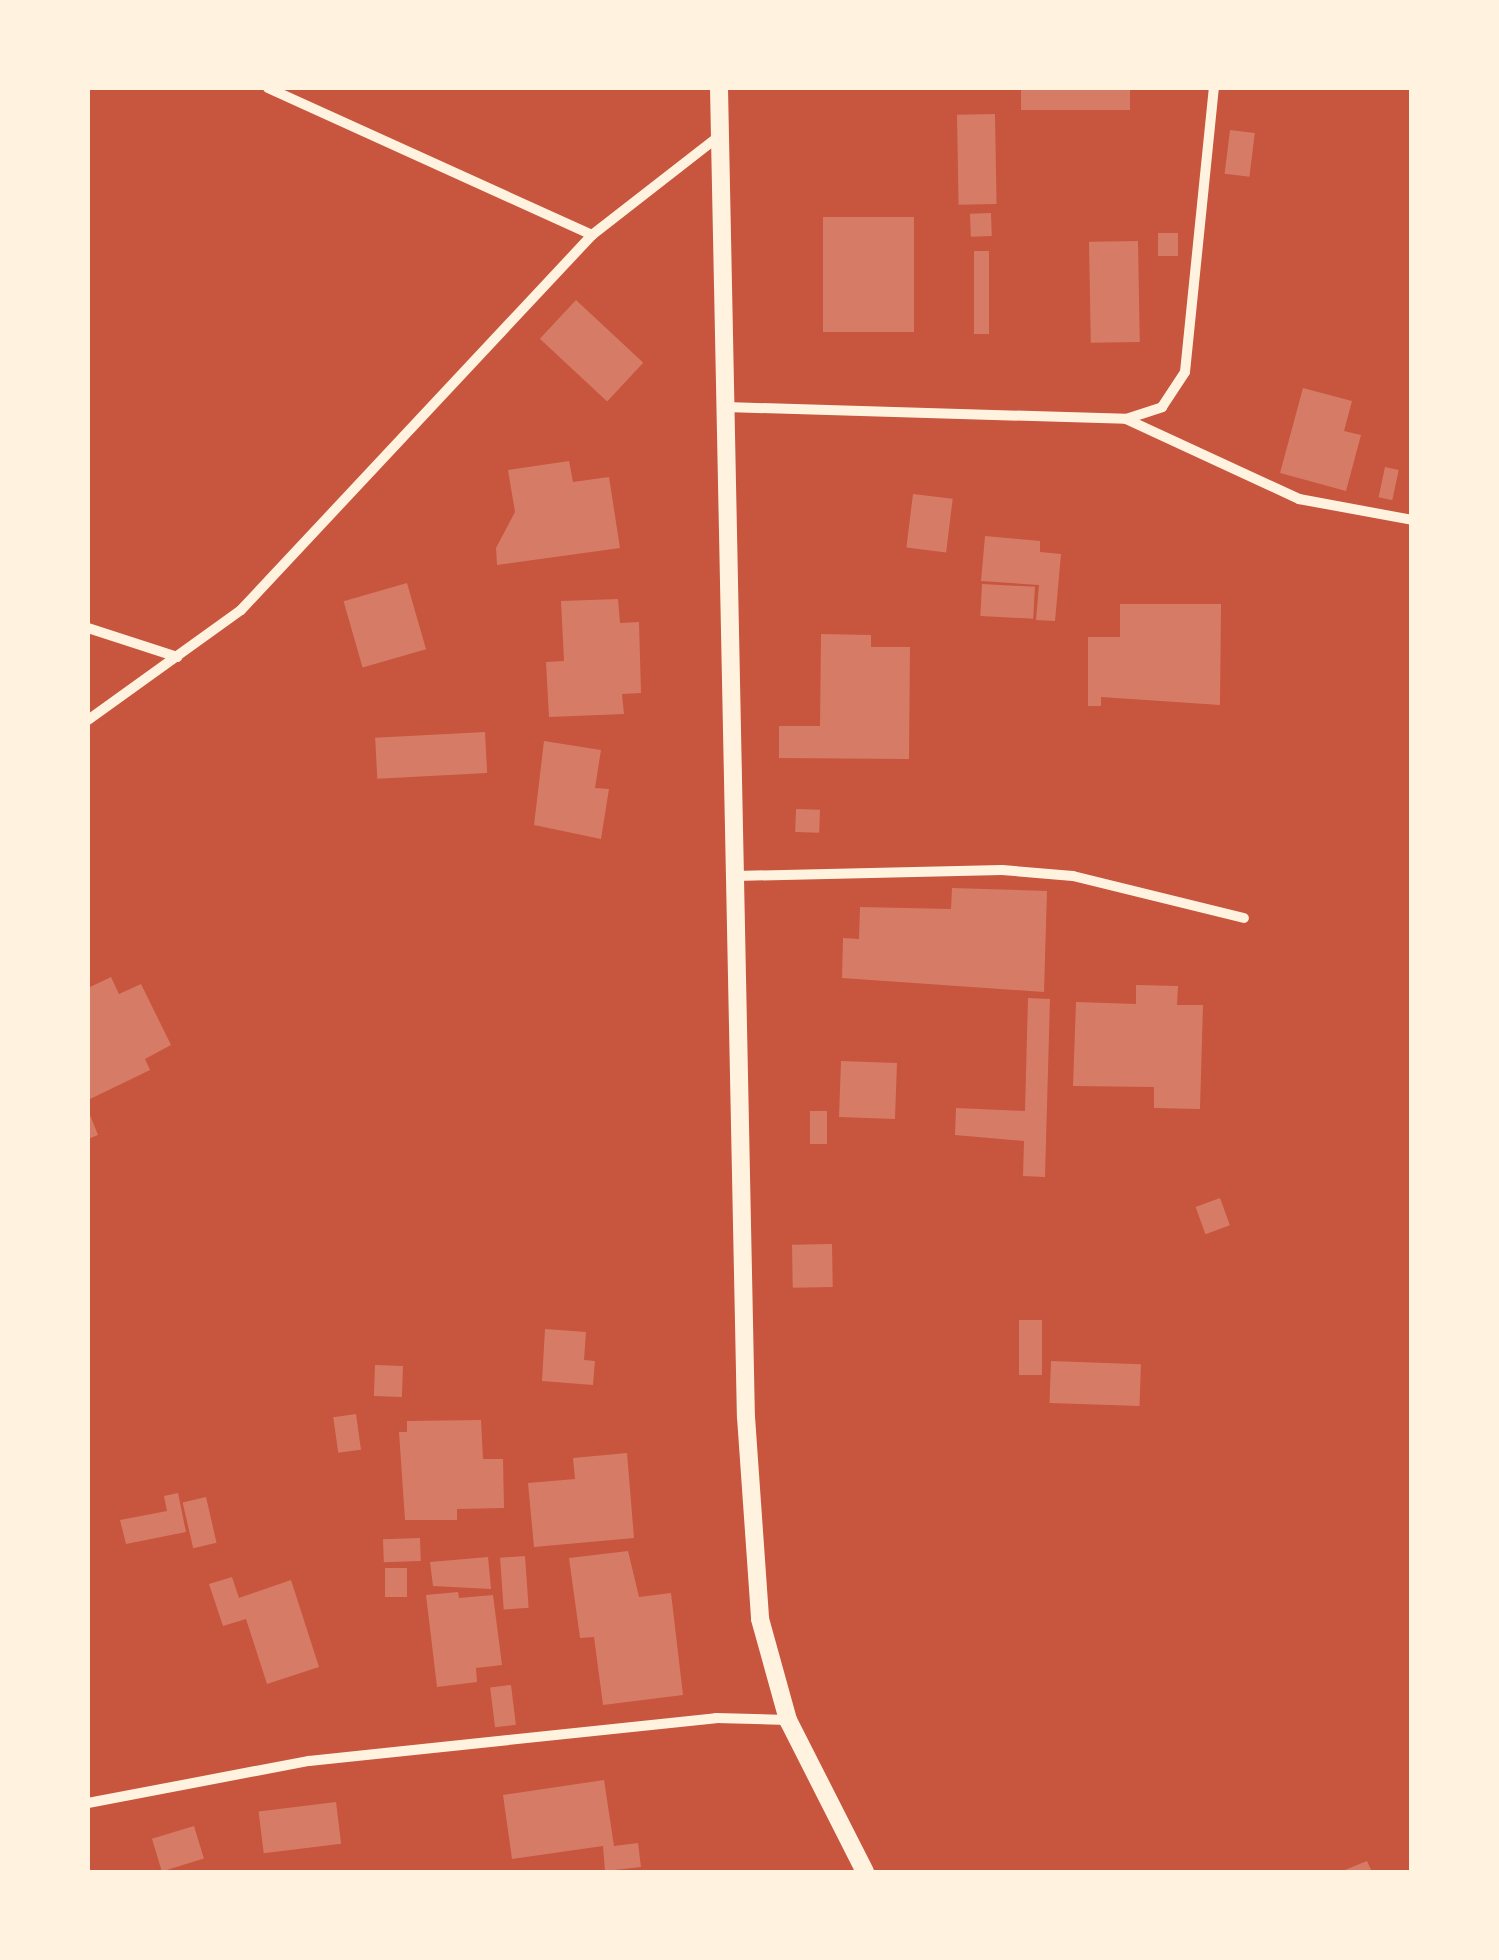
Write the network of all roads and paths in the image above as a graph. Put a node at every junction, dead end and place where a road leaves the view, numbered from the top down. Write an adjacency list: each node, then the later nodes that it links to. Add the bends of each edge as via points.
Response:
1 (268, 88): 5 (street)
2 (719, 88): 4 (street)
3 (1214, 88): 7 (street, via 1185,372 1162,406)
4 (719, 135): 5 (street); 6 (street)
5 (592, 236): 10 (street, via 241,610)
6 (726, 407): 7 (street); 12 (street)
7 (1126, 419): 8 (street, via 1299,499)
8 (1412, 520)
9 (88, 628): 10 (street)
10 (176, 657): 11 (street)
11 (88, 720)
12 (736, 876): 13 (street, via 1002,870 1074,876); 14 (street, via 752,1526 760,1618)
13 (1244, 918)
14 (788, 1720): 15 (street, via 716,1718 309,1761); 16 (street)
15 (88, 1803)
16 (865, 1872)

